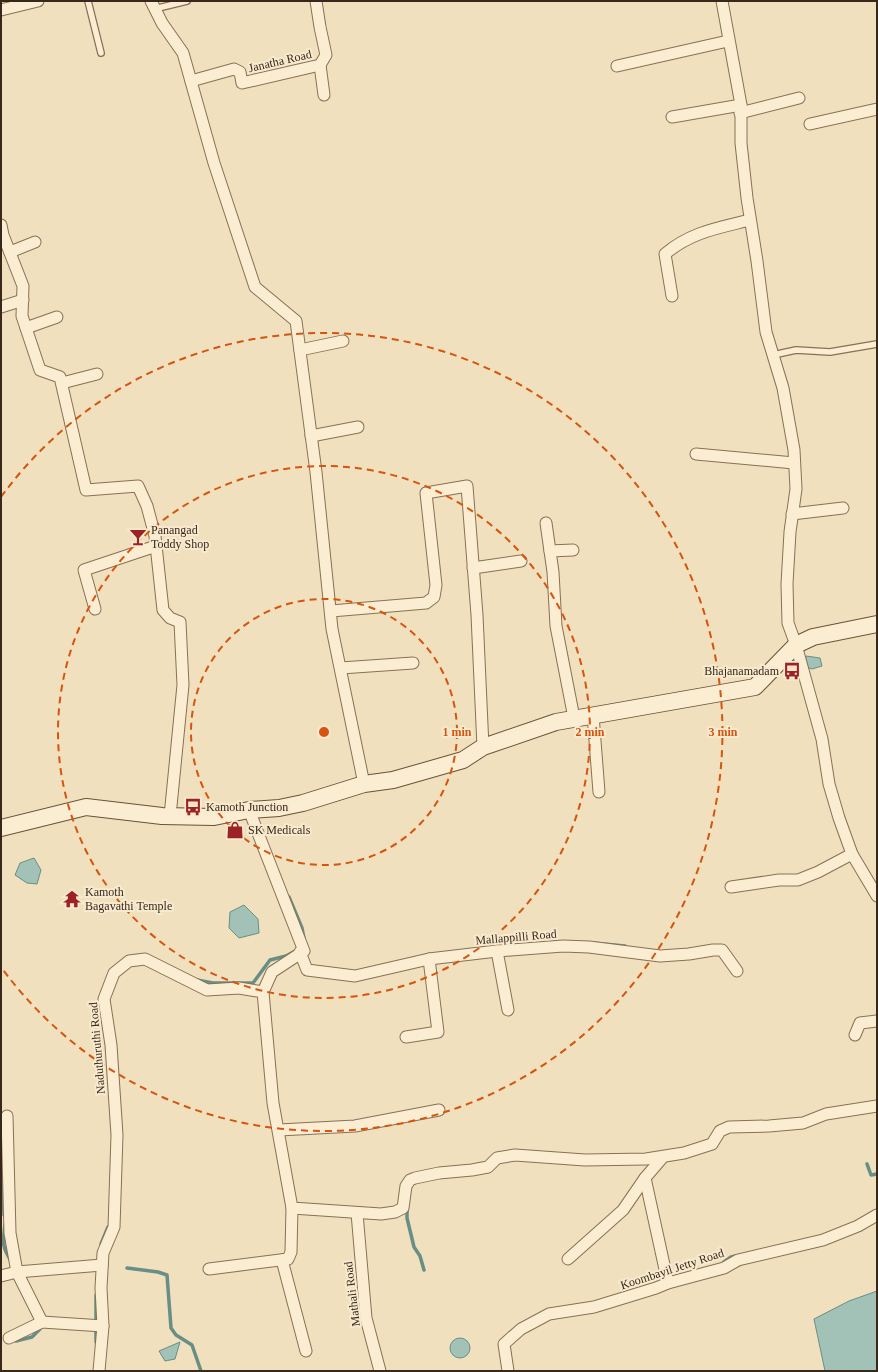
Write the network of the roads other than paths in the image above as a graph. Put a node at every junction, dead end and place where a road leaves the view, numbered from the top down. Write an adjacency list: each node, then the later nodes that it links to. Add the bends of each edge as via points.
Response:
1 (88, 1): 9 (lane)
2 (187, 1): 6 (lane)
3 (316, 1): 10 (street, Janatha Road, via 326,55)
4 (722, 1): 8 (street)
5 (33, 2): 7 (street)
6 (152, 5): 12 (street, via 184,53)
7 (1, 10)
8 (728, 41): 11 (street); 15 (street)
9 (101, 53)
10 (320, 65): 12 (street, Janatha Road, via 242,83 240,72 234,69); 13 (street)
11 (617, 66)
12 (191, 81): 30 (street, via 214,163 255,287 296,321)
13 (324, 95)
14 (799, 98): 15 (street)
15 (740, 109): 17 (street); 19 (street, via 741,143)
16 (877, 110): 18 (street)
17 (672, 117)
18 (810, 124)
19 (750, 220): 23 (street, via 700,233 677,244 665,254); 31 (street, via 766,332)
20 (1, 225): 22 (street)
21 (35, 242): 22 (street)
22 (10, 252): 24 (street, via 23,286)
23 (672, 296)
24 (23, 300): 25 (street); 27 (street, via 22,316)
25 (1, 307)
26 (57, 317): 27 (street)
27 (26, 328): 33 (street, via 40,370 60,377)
28 (344, 341): 30 (street)
29 (877, 344): 31 (lane, via 830,352 796,350)
30 (300, 350): 35 (street)
31 (773, 355): 37 (street, via 783,388)
32 (97, 374): 33 (street)
33 (62, 383): 41 (street, via 86,490 138,486 147,506)
34 (358, 427): 35 (street)
35 (311, 436): 47 (street)
36 (696, 454): 37 (street)
37 (794, 462): 39 (street, via 796,489)
38 (843, 508): 39 (street)
39 (792, 514): 49 (street, via 787,584 788,623)
40 (546, 523): 43 (street)
41 (156, 546): 46 (street, via 84,570); 58 (street, via 163,610 170,618 180,622 182,635 183,684)
42 (573, 550): 43 (street)
43 (550, 552): 53 (street, via 556,626)
44 (521, 561): 45 (street)
45 (473, 568): 47 (street, via 467,486 426,493 436,585 434,597 426,603); 54 (street)
46 (95, 609)
47 (330, 611): 51 (street)
48 (877, 624): 49 (main road, via 813,637)
49 (796, 646): 52 (main road, via 756,687); 60 (street, via 822,739 829,784)
50 (413, 663): 51 (street)
51 (341, 668): 55 (street)
52 (593, 715): 53 (main road); 56 (street)
53 (574, 718): 54 (main road)
54 (483, 747): 55 (main road, via 462,760 393,780)
55 (364, 784): 57 (main road, via 304,803)
56 (599, 792)
57 (249, 810): 58 (main road, via 214,816); 64 (street, via 304,951)
58 (170, 816): 59 (main road, via 86,807)
59 (1, 828)
60 (852, 854): 61 (street, via 798,880); 62 (street)
61 (731, 887)
62 (877, 896)
63 (498, 951): 65 (street, Mallappilli Road); 66 (street, Mallappilli Road, via 569,946 660,956 722,950); 68 (street)
64 (300, 952): 65 (street, Mallappilli Road, via 306,967 355,976); 67 (street, via 272,972)
65 (429, 959): 71 (street, via 438,1032)
66 (737, 971)
67 (263, 992): 75 (street); 83 (street, Naduthuruthi Road, via 239,988 207,990 145,959 129,960 114,973 104,1000 111,1045 117,1135 114,1226 103,1253)
68 (508, 1010)
69 (877, 1021): 70 (street, via 860,1023)
70 (855, 1035)
71 (406, 1037)
72 (877, 1106): 76 (street, via 826,1114 803,1123 729,1127 720,1131 712,1144)
73 (439, 1110): 75 (street, via 355,1126)
74 (7, 1116): 85 (street, via 10,1233)
75 (279, 1130): 78 (street)
76 (664, 1157): 77 (street); 79 (street, via 585,1160 514,1155 497,1158 488,1167 439,1173 410,1180 406,1186 403,1208 395,1212)
77 (645, 1178): 81 (street, via 623,1210); 87 (street)
78 (292, 1208): 79 (street); 82 (street, via 291,1252 288,1259)
79 (357, 1213): 93 (street, Mathali Road, via 366,1318)
80 (877, 1215): 87 (street, Koombayil Jetty Road, via 823,1240 738,1260 724,1268)
81 (568, 1259)
82 (282, 1260): 84 (street); 91 (street)
83 (102, 1265): 85 (street); 89 (street, Naduthuruthi Road)
84 (209, 1269)
85 (17, 1272): 86 (street); 88 (street)
86 (1, 1276)
87 (668, 1283): 94 (street, Koombayil Jetty Road, via 594,1307 549,1314 521,1329 504,1344)
88 (42, 1322): 89 (street); 90 (street)
89 (103, 1326): 92 (street, Naduthuruthi Road)
90 (8, 1338)
91 (306, 1351)
92 (99, 1371)
93 (380, 1371)
94 (508, 1371)

